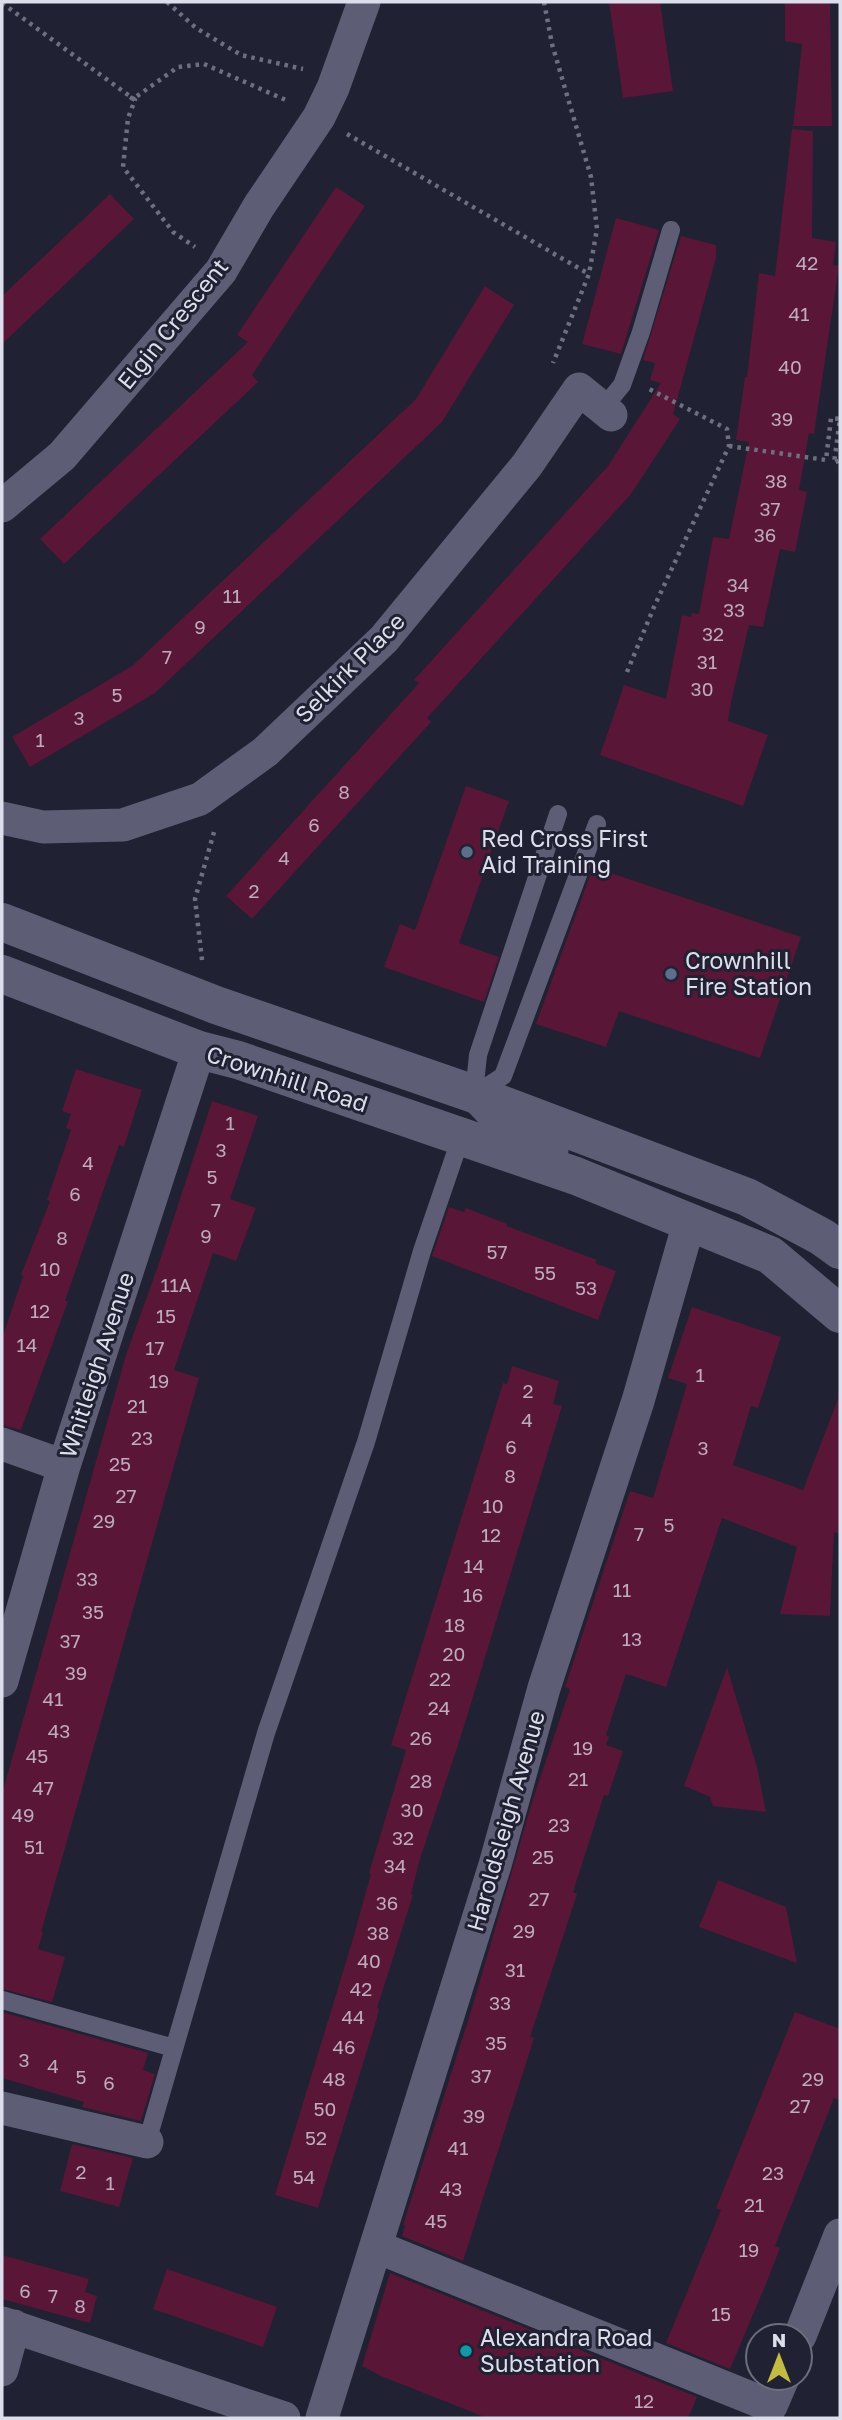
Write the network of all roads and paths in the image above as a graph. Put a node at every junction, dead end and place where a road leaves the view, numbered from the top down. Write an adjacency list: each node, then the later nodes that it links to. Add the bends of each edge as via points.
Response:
1 (167, 2): 6 (path, via 196,28 241,55 310,71)
2 (364, 2): 6 (street, Elgin Crescent)
3 (544, 2): 9 (path, via 591,177 597,229)
4 (2, 4): 5 (path)
5 (130, 97): 6 (path, via 177,67 204,64 260,87); 8 (path, via 135,100 128,118 123,167 173,232)
6 (326, 102): 8 (street, Elgin Crescent); 9 (path)
7 (671, 230): 10 (lane, via 622,385)
8 (221, 271): 13 (street, Elgin Crescent, via 62,456)
9 (589, 274): 10 (path, via 549,370)
10 (598, 404): 11 (path, via 650,388 727,429); 16 (street, Selkirk Place, via 527,465 384,639 265,752 200,799 123,825 43,827)
11 (729, 446): 12 (path, via 826,460 831,418 840,419 834,463); 14 (path)
12 (840, 460)
13 (2, 506)
14 (627, 671)
15 (558, 814): 23 (lane, via 478,1055)
16 (2, 818)
17 (216, 822): 21 (path, via 195,899 202,962)
18 (597, 824): 23 (lane, via 503,1076)
19 (2, 922): 21 (main road, Crownhill Road)
20 (2, 974): 22 (main road, Crownhill Road)
21 (216, 1005): 23 (main road, Crownhill Road)
22 (199, 1050): 24 (main road, Crownhill Road); 32 (street, Whitleigh Avenue)
23 (474, 1094): 25 (street, Crownhill Road, via 513,1135 567,1156); 26 (main road, Crownhill Road)
24 (460, 1137): 25 (main road, Crownhill Road); 35 (lane, via 366,1442 266,1733)
25 (576, 1176): 27 (main road, Crownhill Road)
26 (747, 1197): 28 (main road); 29 (main road, Crownhill Road)
27 (690, 1223): 30 (main road, Crownhill Road, via 770,1255); 39 (street, Haroldsleigh Avenue, via 544,1688 495,1865)
28 (840, 1227)
29 (840, 1250)
30 (840, 1314)
31 (2, 1444): 32 (street)
32 (64, 1466): 33 (street, Whitleigh Avenue)
33 (2, 1681)
34 (2, 2000): 35 (lane)
35 (174, 2048): 37 (lane)
36 (2, 2108): 37 (street)
37 (147, 2142)
38 (840, 2235): 40 (street)
39 (377, 2247): 43 (street, via 771,2406); 45 (street, Haroldsleigh Avenue)
40 (806, 2322)
41 (8, 2324): 42 (street); 44 (street)
42 (2, 2370)
43 (777, 2392)
44 (284, 2418)
45 (322, 2418)

